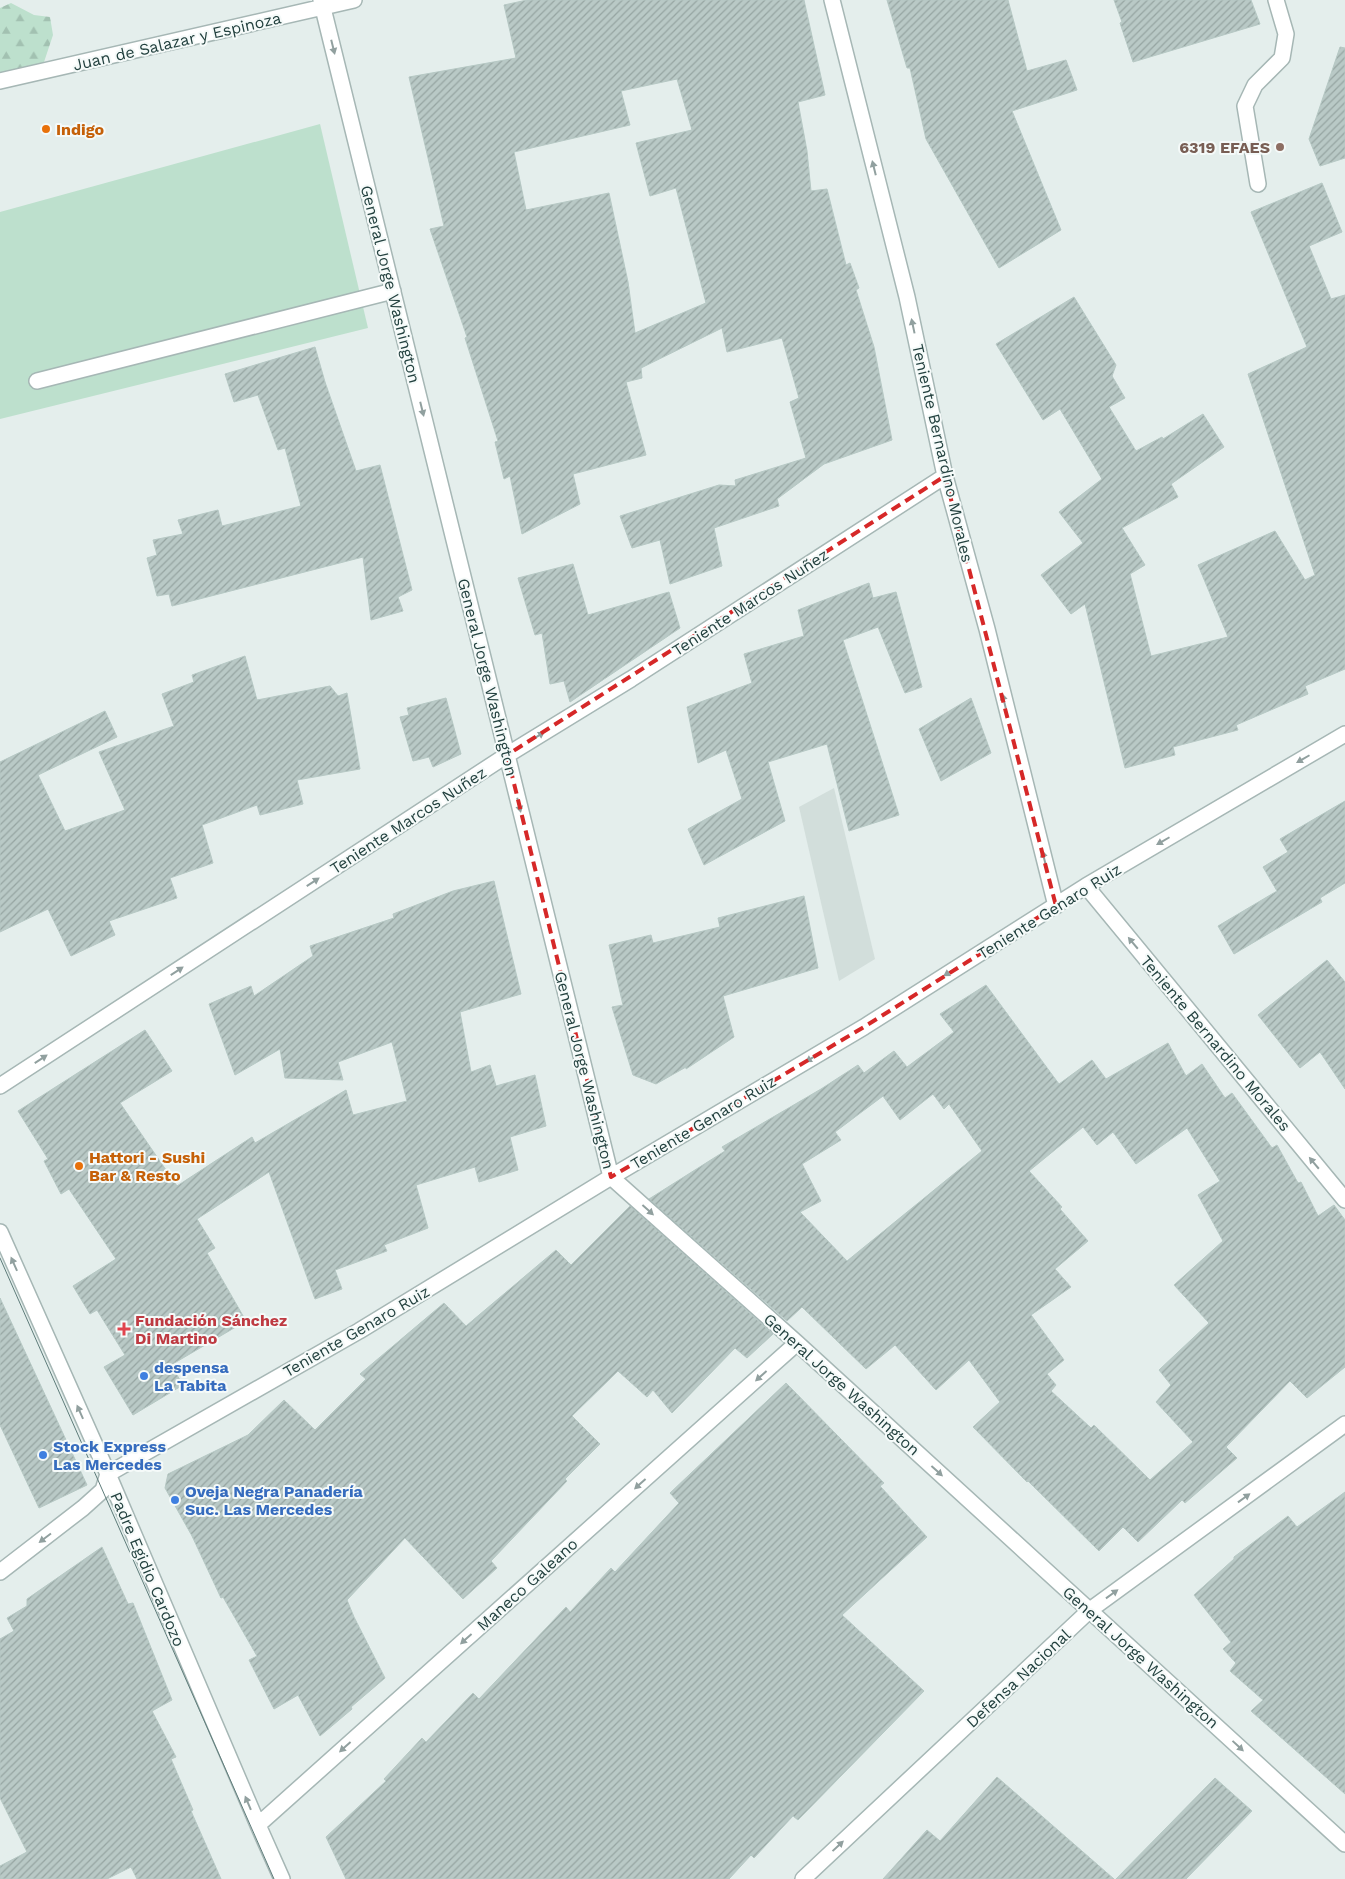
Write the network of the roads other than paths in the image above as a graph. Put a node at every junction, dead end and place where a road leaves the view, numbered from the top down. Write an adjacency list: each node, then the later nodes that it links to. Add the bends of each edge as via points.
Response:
1 (354, 0): 4 (street, Juan de Salazar y Espinoza)
2 (832, 0): 9 (street, Teniente Bernardino Morales, one-way to 2, via 907,297)
3 (1276, 0): 6 (street, via 1286,34 1282,58 1255,85 1245,106)
4 (322, 4): 5 (street, Juan de Salazar y Espinoza); 7 (street, General Jorge Washington, one-way to 7)
5 (0, 81)
6 (1258, 184)
7 (393, 291): 8 (street); 11 (street, General Jorge Washington, one-way to 11)
8 (37, 382)
9 (945, 476): 11 (street, Teniente Marcos Nuñez, one-way to 9); 13 (street, Teniente Bernardino Morales, one-way to 9)
10 (1345, 734): 12 (street, Teniente Genaro Ruiz, one-way to 12)
11 (507, 756): 14 (street, Teniente Marcos Nuñez, one-way to 11); 15 (street, General Jorge Washington, one-way to 15)
12 (1086, 886): 13 (street, Teniente Genaro Ruiz); 16 (street, Teniente Bernardino Morales, one-way to 12)
13 (1056, 906): 15 (street, Teniente Genaro Ruiz, one-way to 15, via 864,1027)
14 (0, 1086)
15 (611, 1177): 18 (street, General Jorge Washington, one-way to 18); 20 (street, Teniente Genaro Ruiz, via 359,1331)
16 (1345, 1200)
17 (0, 1232): 20 (street, Padre Egidio Cardozo, one-way to 17)
18 (797, 1343): 22 (street, General Jorge Washington, one-way to 22); 23 (street, Maneco Galeano, one-way to 23)
19 (1345, 1424): 22 (street, Defensa Nacional, one-way to 19)
20 (108, 1474): 21 (street, one-way to 21, via 103,1490); 23 (street, Padre Egidio Cardozo, one-way to 20)
21 (0, 1572)
22 (1090, 1610): 24 (street, General Jorge Washington, one-way to 24); 26 (street, Defensa Nacional, one-way to 22)
23 (258, 1825): 25 (street, Padre Egidio Cardozo)
24 (1345, 1844)
25 (282, 1879)
26 (802, 1879)

